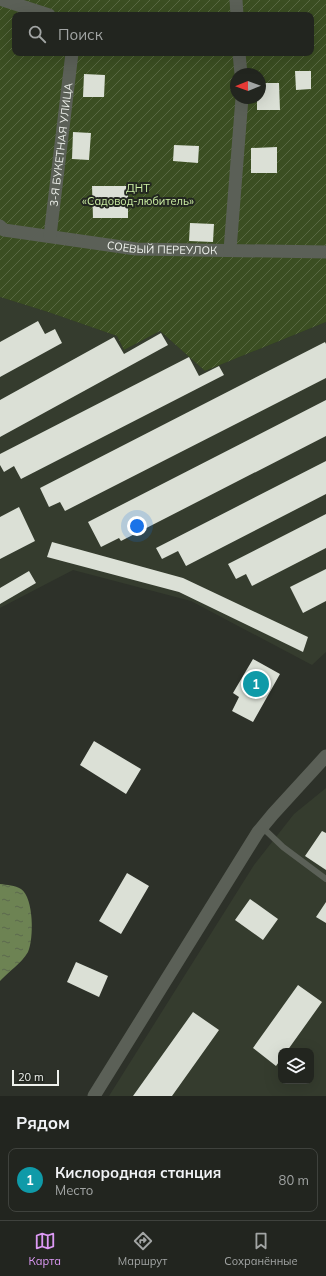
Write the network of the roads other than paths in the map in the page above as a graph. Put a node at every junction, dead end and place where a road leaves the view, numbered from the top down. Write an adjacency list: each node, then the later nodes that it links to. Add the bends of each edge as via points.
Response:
1 (3, 0): 3 (street)
2 (236, 0): 4 (street)
3 (40, 12)
4 (237, 12)
5 (72, 56): 10 (street, 3-Я БУКЕТНАЯ УЛИЦА)
6 (239, 56): 7 (street)
7 (240, 68)
8 (242, 104): 11 (street)
9 (0, 226): 10 (street, СОЕВЫЙ ПЕРЕУЛОК, via 4,230)
10 (50, 236): 11 (street, СОЕВЫЙ ПЕРЕУЛОК, via 136,249)
11 (230, 250): 12 (street, СОЕВЫЙ ПЕРЕУЛОК)
12 (326, 252)
13 (326, 756): 14 (street)
14 (262, 827): 15 (lane, via 283,847); 16 (street)
15 (326, 879)
16 (94, 1096)

